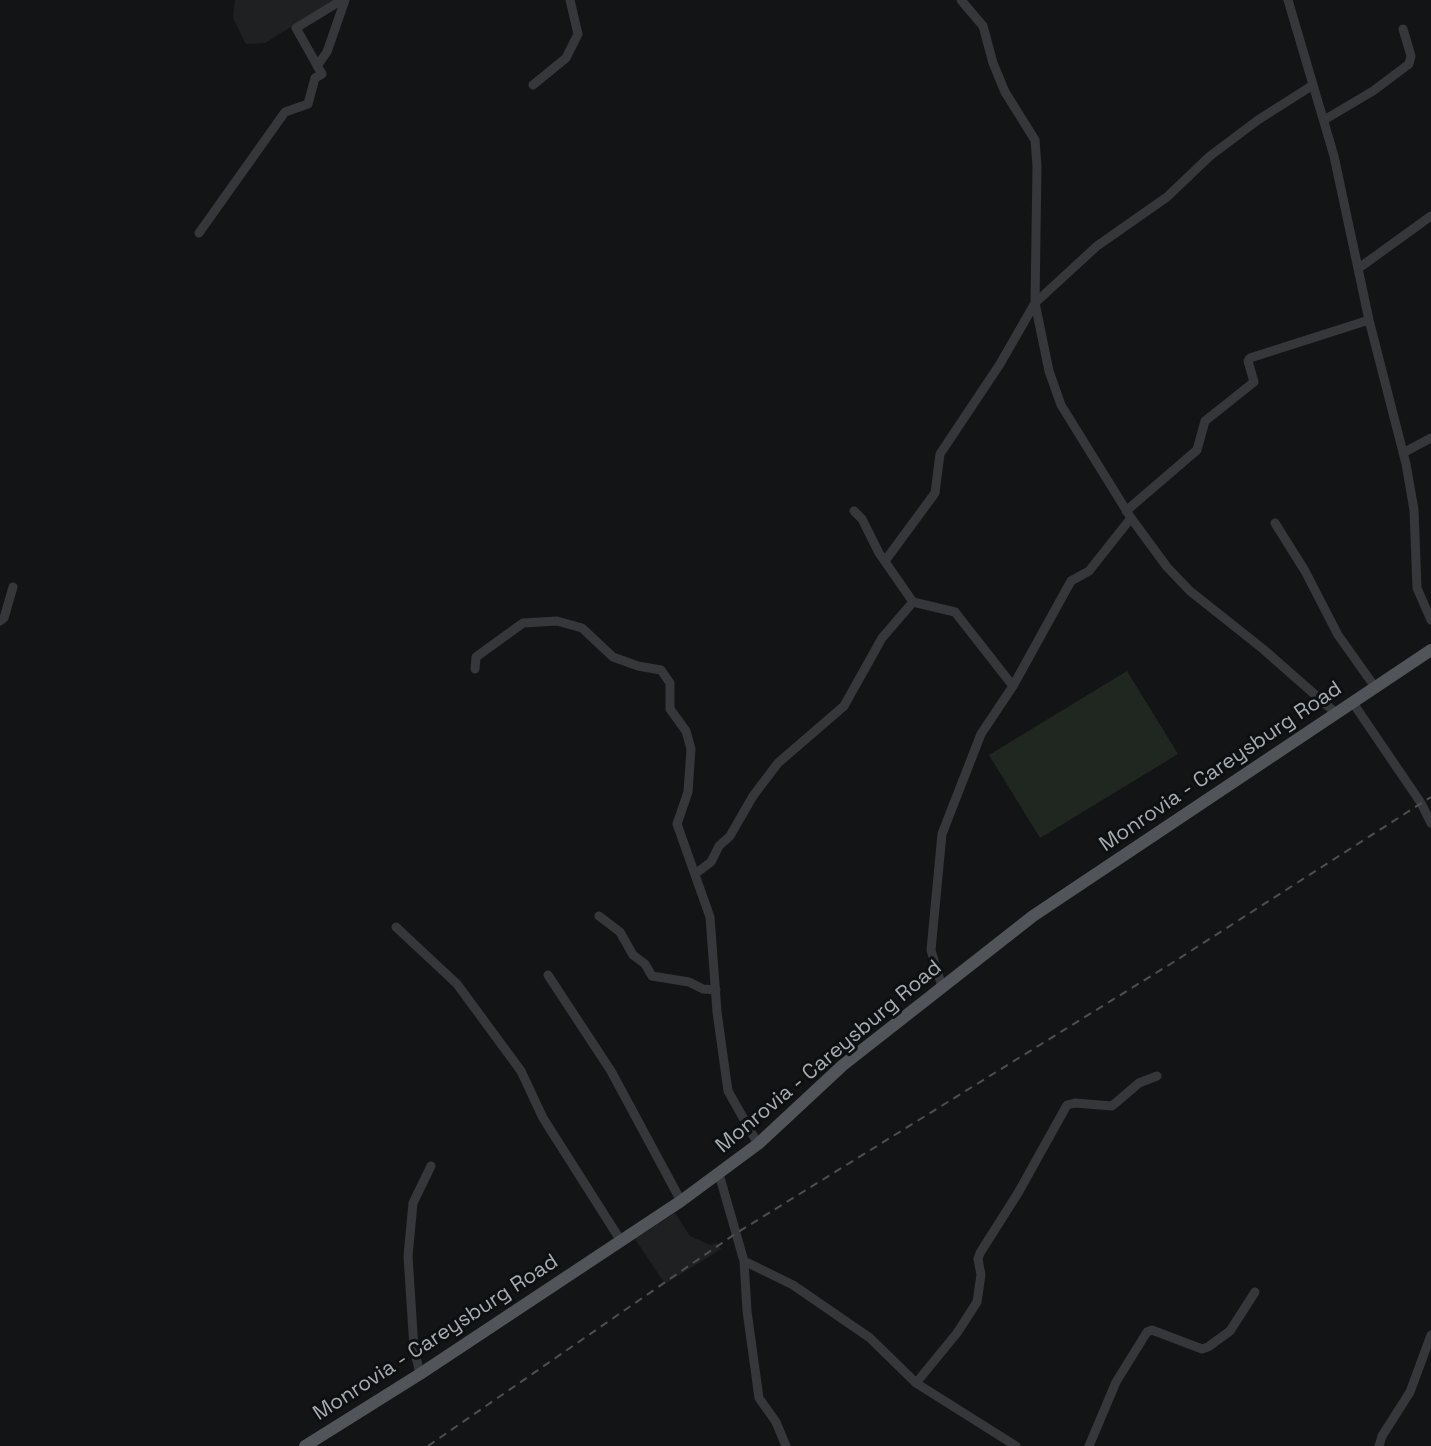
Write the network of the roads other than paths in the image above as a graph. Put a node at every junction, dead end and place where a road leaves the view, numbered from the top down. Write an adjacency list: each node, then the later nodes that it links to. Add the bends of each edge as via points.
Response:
1 (344, 0): 6 (street, via 327,52); 6 (street, via 296,28)
2 (570, 0): 7 (street, via 578,34 566,58)
3 (961, 0): 13 (street, via 984,26 1005,92 1035,140)
4 (1288, 0): 8 (street)
5 (1403, 28): 9 (street, via 1411,56 1409,64)
6 (317, 66): 11 (street, via 322,74 315,78 308,104 285,112)
7 (533, 85)
8 (1313, 85): 9 (street); 13 (street, via 1210,156 1167,197 1097,246)
9 (1324, 120): 12 (street)
10 (1431, 216): 12 (street)
11 (199, 233)
12 (1359, 268): 14 (street)
13 (1035, 303): 18 (street, via 1049,371 1061,405); 20 (street, via 940,454 935,493)
14 (1369, 320): 16 (street); 18 (street, via 1250,358 1254,382 1205,421 1197,450)
15 (1431, 438): 16 (street)
16 (1403, 453): 23 (street, via 1414,510 1417,588)
17 (854, 511): 20 (street)
18 (1129, 514): 27 (street, via 1089,571 1071,581); 30 (street, via 1167,567 1190,591)
19 (1275, 523): 28 (street, via 1338,635)
20 (885, 561): 22 (street)
21 (13, 587): 24 (street)
22 (913, 602): 27 (street, via 955,612); 32 (street, via 882,638 844,706 791,748 753,796 711,862)
23 (1431, 620)
24 (0, 621)
25 (1431, 650): 28 (main road, Monrovia - Careysburg Road)
26 (475, 669): 32 (street, via 476,657 523,623 557,621 582,628 613,657 660,670 670,683 670,709 686,731 691,749 688,792 677,824)
27 (1013, 686): 36 (street, via 981,734 942,834 931,950)
28 (1375, 687): 29 (main road, Monrovia - Careysburg Road)
29 (1353, 703): 30 (main road, Monrovia - Careysburg Road); 31 (street)
30 (1337, 714): 36 (main road, Monrovia - Careysburg Road, via 1033,916)
31 (1431, 823)
32 (695, 874): 37 (street, via 710,917)
33 (599, 916): 37 (street, via 620,933 652,976)
34 (396, 927): 43 (street, via 457,984 521,1071 543,1118)
35 (548, 975): 42 (street, via 611,1071)
36 (942, 987): 39 (main road, Monrovia - Careysburg Road, via 843,1065)
37 (716, 990): 39 (street, via 728,1091)
38 (1157, 1076): 48 (street, via 1139,1083 1112,1106 1067,1105 980,1253 977,1302)
39 (758, 1144): 41 (main road, Monrovia - Careysburg Road)
40 (431, 1166): 47 (street, via 413,1203 408,1256 414,1348)
41 (719, 1174): 42 (main road, Monrovia - Careysburg Road); 44 (street)
42 (681, 1202): 43 (main road, Monrovia - Careysburg Road)
43 (621, 1241): 47 (main road, Monrovia - Careysburg Road)
44 (744, 1261): 48 (street, via 793,1285 870,1338); 50 (street, via 759,1398 776,1422)
45 (1255, 1292): 52 (street, via 1230,1331 1208,1347 1202,1349 1159,1332 1147,1332 1116,1382)
46 (1431, 1335): 53 (street, via 1410,1392)
47 (420, 1374): 49 (main road, Monrovia - Careysburg Road)
48 (916, 1383): 51 (street)
49 (305, 1446)
50 (786, 1446)
51 (1016, 1446)
52 (1089, 1446)
53 (1379, 1446)

